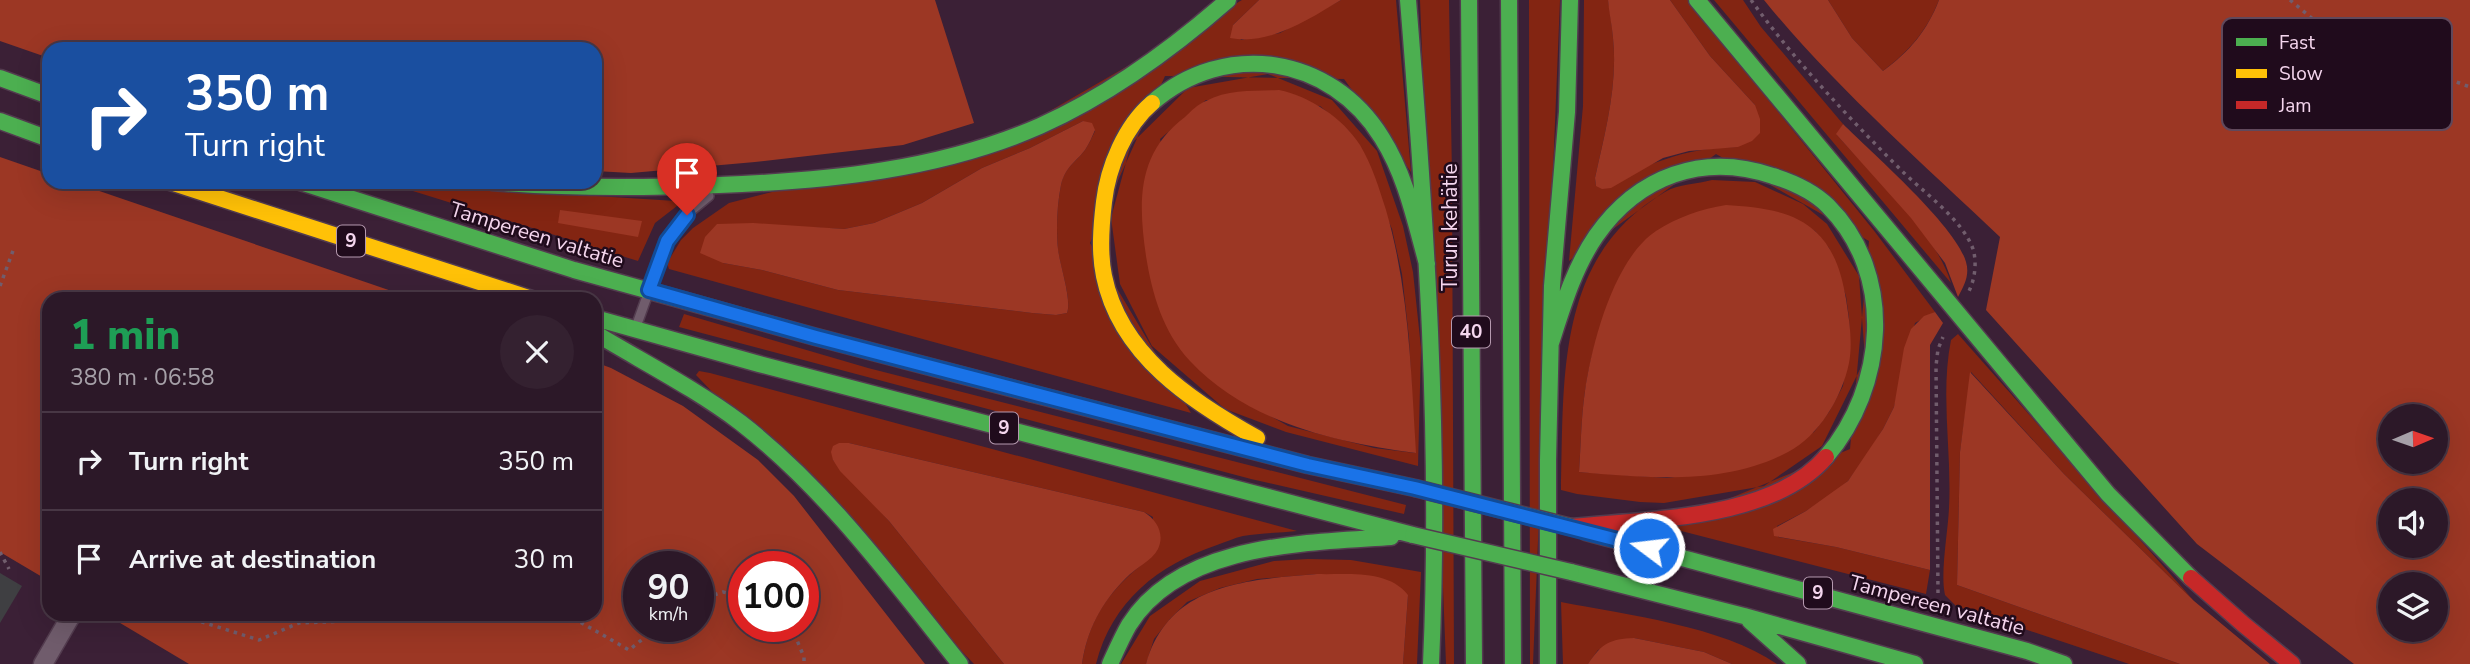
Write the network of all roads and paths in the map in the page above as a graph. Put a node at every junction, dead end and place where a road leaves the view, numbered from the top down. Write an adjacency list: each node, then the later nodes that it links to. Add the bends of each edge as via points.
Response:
1 (1228, 0): 16 (highway, via 1131,77 1067,113 1007,138 865,173 791,183)
2 (1408, 0): 21 (highway)
3 (1469, 0): 49 (highway, Turun kehätie / 40)
4 (1509, 0): 50 (highway, 40)
5 (1570, 0): 30 (highway)
6 (1697, 0): 55 (highway, via 2108,494 2174,563)
7 (1751, 0): 25 (path, via 1823,89 1961,228 1973,250 1975,269)
8 (2290, 0): 9 (path)
9 (2312, 18)
10 (0, 78): 13 (highway)
11 (2452, 80): 12 (path)
12 (2470, 87)
13 (42, 93)
14 (0, 121): 15 (highway)
15 (42, 136)
16 (721, 185): 19 (highway); 23 (lane, via 687,215 667,241)
17 (192, 189): 24 (highway, 9)
18 (321, 189): 23 (highway, Tampereen valtatie / 9)
19 (593, 189)
20 (14, 248): 22 (path)
21 (1427, 264): 31 (highway, via 1401,177 1386,144 1357,107 1317,76 1251,63 1205,69 1155,98 1124,135 1102,204 1100,257 1108,293 1125,328 1151,363 1185,395); 48 (highway, via 1436,456)
22 (0, 286)
23 (649, 290): 27 (lane); 31 (highway, Tampereen valtatie / 9)
24 (510, 292)
25 (1966, 299)
26 (602, 320): 27 (highway, 9)
27 (635, 329): 33 (highway, 9)
28 (602, 337): 46 (highway, via 739,422 780,456 855,533)
29 (1943, 337): 36 (path, via 1936,366)
30 (1551, 342): 32 (highway, via 1580,263 1604,225 1648,185 1669,174 1700,167 1758,170 1822,201 1850,232 1875,298 1876,346 1864,393 1835,447 1805,476 1770,495 1729,507); 51 (highway)
31 (1308, 465): 32 (highway, Tampereen valtatie / 9, bridge)
32 (1571, 527): 54 (highway, Tampereen valtatie / 9)
33 (1413, 535): 37 (highway, 9, bridge); 47 (highway, via 1262,549 1197,567 1144,605)
34 (0, 552): 35 (path)
35 (9, 569)
36 (1938, 593)
37 (1744, 616): 52 (highway); 53 (highway, 9)
38 (68, 621): 44 (street)
39 (199, 621): 40 (path, via 259,640 299,623)
40 (347, 621)
41 (578, 621): 42 (path, via 629,650)
42 (639, 642)
43 (797, 642): 45 (path)
44 (43, 664)
45 (802, 664)
46 (960, 664)
47 (1110, 664)
48 (1431, 664)
49 (1474, 664)
50 (1513, 664)
51 (1548, 664)
52 (1798, 664)
53 (1915, 664)
54 (2064, 664)
55 (2292, 664)

